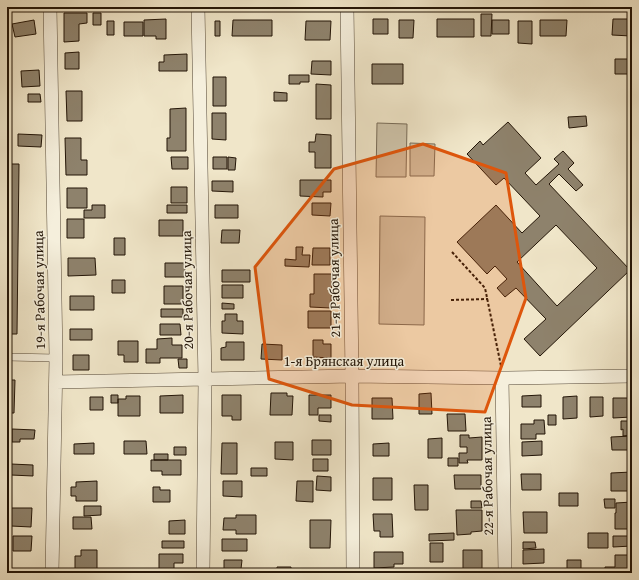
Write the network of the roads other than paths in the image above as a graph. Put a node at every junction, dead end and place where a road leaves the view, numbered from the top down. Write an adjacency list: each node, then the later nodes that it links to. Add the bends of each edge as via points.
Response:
1 (50, 7): 5 (street, 19-я Рабочая улица)
2 (198, 7): 9 (street, 20-я Рабочая улица)
3 (347, 7): 6 (street, 21-я Рабочая улица)
4 (7, 357): 5 (lane)
5 (56, 358): 10 (street, 19-я Рабочая улица)
6 (352, 376): 8 (street, 1-я Брянская улица); 9 (street, 1-я Брянская улица); 13 (street, 21-я Рабочая улица)
7 (632, 376): 8 (street, 1-я Брянская улица)
8 (502, 378): 14 (street, 22-я Рабочая улица)
9 (205, 380): 10 (street, 1-я Брянская улица); 12 (street, 20-я Рабочая улица)
10 (56, 382): 11 (street, 19-я Рабочая улица)
11 (52, 573)
12 (203, 573)
13 (353, 573)
14 (505, 573)

